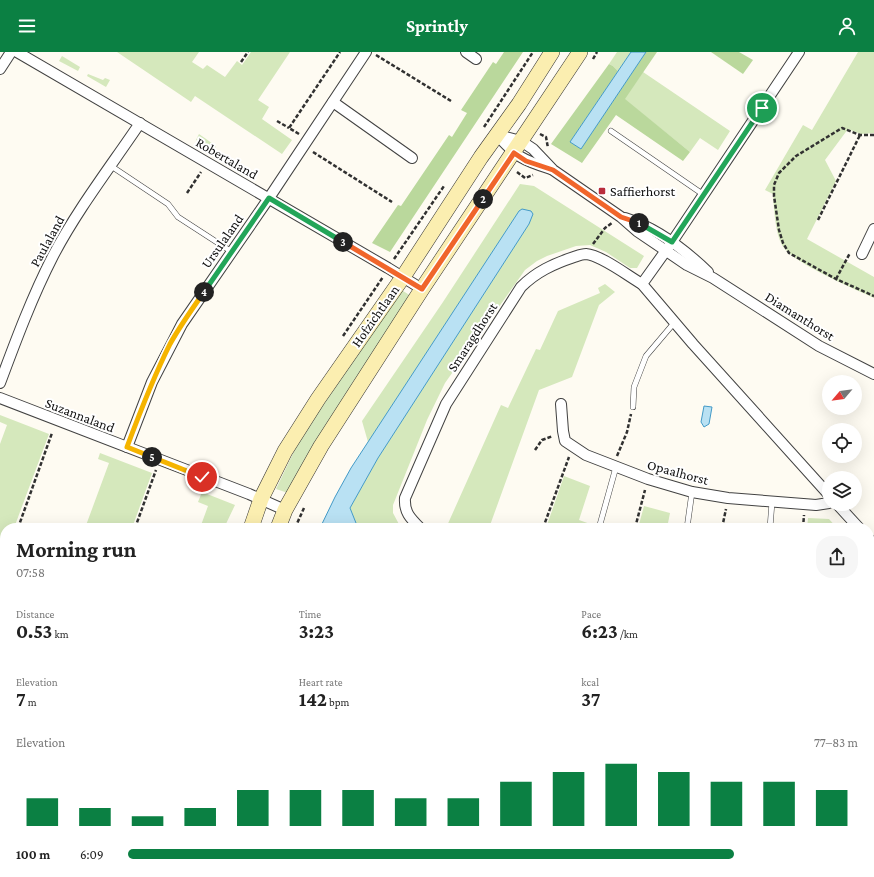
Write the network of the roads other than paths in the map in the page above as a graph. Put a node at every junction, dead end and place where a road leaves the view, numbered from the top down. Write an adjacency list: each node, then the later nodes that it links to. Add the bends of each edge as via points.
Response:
1 (11, 52): 9 (street)
2 (17, 52): 11 (street, Robertaland)
3 (366, 52): 10 (street, Ursulaland)
4 (466, 52): 8 (street)
5 (552, 52): 13 (main road, Hofzichtlaan)
6 (580, 52): 14 (main road, Hofzichtlaan)
7 (800, 52): 17 (street)
8 (476, 59)
9 (0, 69)
10 (333, 102): 15 (street); 18 (street, Ursulaland)
11 (140, 123): 16 (street, Paulaland); 18 (street, Robertaland)
12 (611, 131): 17 (lane)
13 (497, 135): 14 (street, Diamanthorst); 25 (main road, Hofzichtlaan)
14 (523, 151): 19 (street, Diamanthorst); 28 (main road, Hofzichtlaan)
15 (412, 158)
16 (111, 166): 23 (lane, via 168,204 178,216); 31 (street, Paulaland, via 75,219 38,286)
17 (704, 195): 21 (street)
18 (269, 198): 23 (street, Ursulaland); 25 (street, Robertaland)
19 (621, 217): 21 (street, Diamanthorst, via 642,223); 22 (street, Diamanthorst)
20 (874, 229): 24 (street)
21 (672, 242): 22 (street); 26 (street, Diamanthorst)
22 (666, 251): 26 (street, Diamanthorst); 27 (street)
23 (232, 252): 35 (street, Ursulaland, via 171,344 152,382)
24 (862, 254)
25 (403, 277): 28 (street, Robertaland); 39 (main road, Hofzichtlaan, via 318,399 285,451)
26 (713, 278): 30 (street, Diamanthorst, via 819,346)
27 (642, 284): 29 (street); 46 (street, Smaragdhorst, via 601,259 585,254 544,268 531,276 521,287 446,404 406,498 405,508)
28 (422, 289): 42 (main road, Hofzichtlaan, via 321,446)
29 (674, 323): 34 (lane, via 646,356 634,387); 37 (street)
30 (874, 374)
31 (0, 383)
32 (0, 398): 35 (street, Suzannaland)
33 (561, 404): 36 (street, Opaalhorst, via 565,441 586,455)
34 (633, 406)
35 (127, 447): 39 (street, Suzannaland)
36 (615, 467): 38 (street, Opaalhorst); 47 (lane)
37 (822, 487)
38 (692, 492): 40 (street, Opaalhorst); 48 (lane)
39 (261, 499): 42 (street, Suzannaland); 44 (main road, Hofzichtlaan)
40 (772, 502): 41 (street, Opaalhorst); 49 (lane)
41 (822, 504)
42 (284, 510): 45 (main road, Hofzichtlaan)
43 (843, 511): 50 (street)
44 (253, 523)
45 (280, 523)
46 (414, 523)
47 (601, 523)
48 (688, 523)
49 (770, 523)
50 (854, 523)

